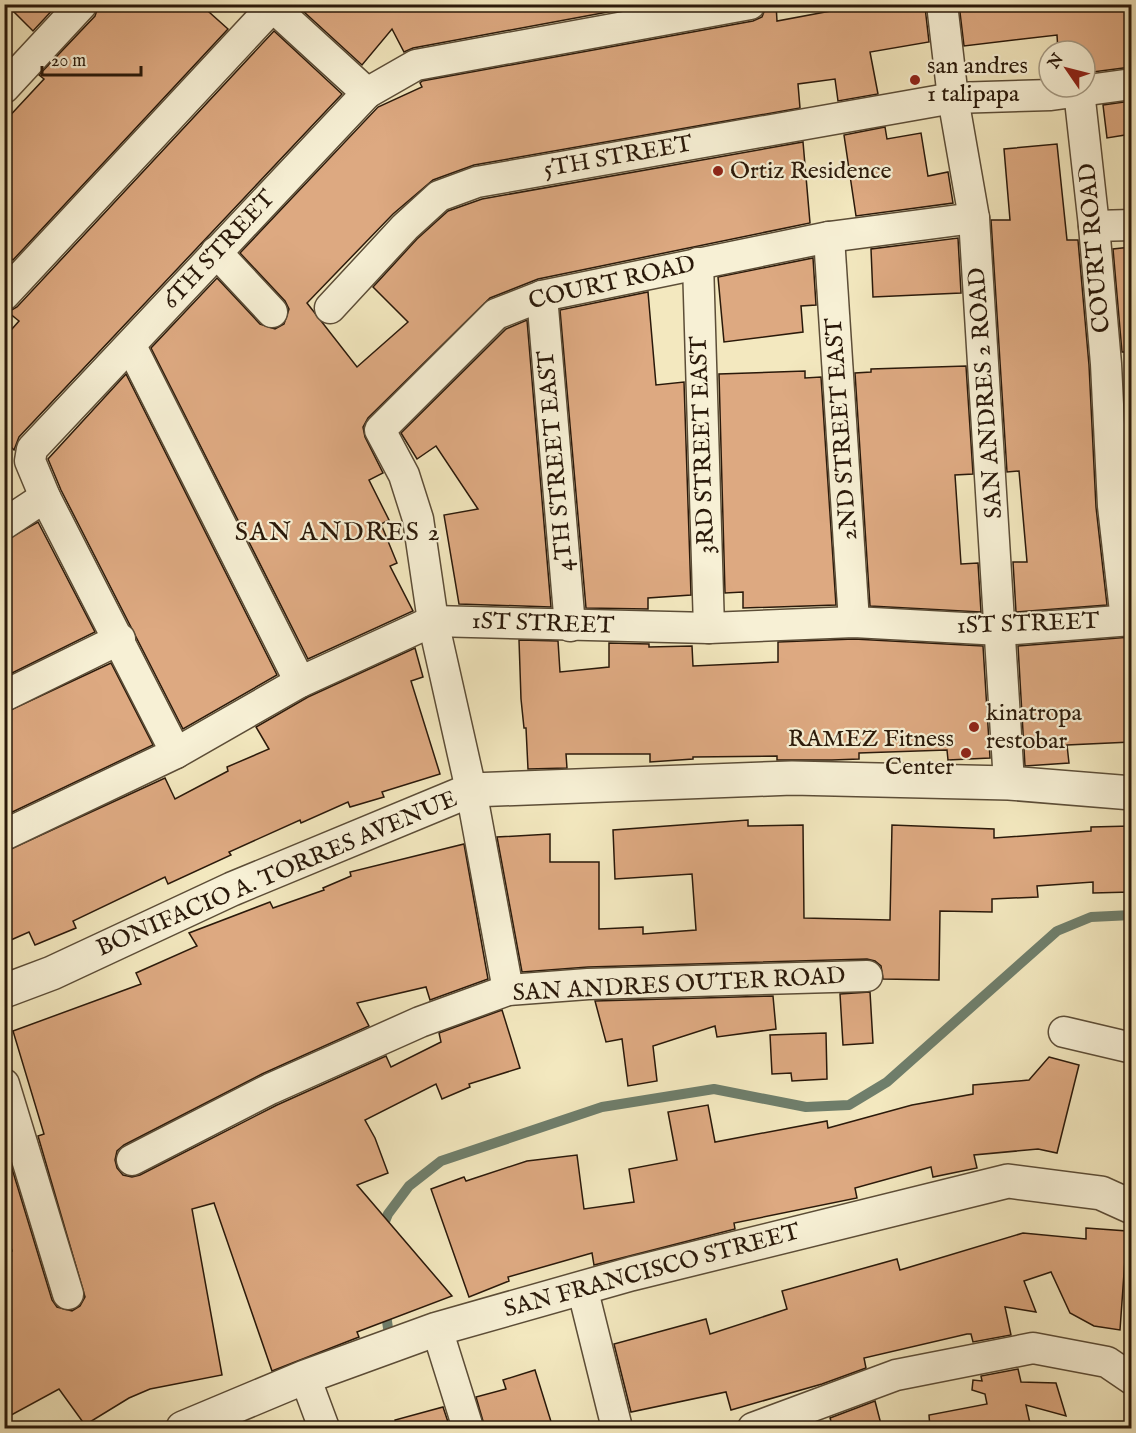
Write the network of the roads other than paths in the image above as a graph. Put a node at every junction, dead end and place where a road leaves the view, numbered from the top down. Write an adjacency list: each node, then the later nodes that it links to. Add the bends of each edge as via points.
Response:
1 (82, 4): 6 (street)
2 (750, 4): 8 (street, 6TH STREET, via 416,65)
3 (942, 4): 10 (street, SAN ANDRES 2 ROAD)
4 (274, 6): 8 (street); 18 (street)
5 (1131, 84): 7 (street, 5TH STREET)
6 (4, 88)
7 (1097, 89)
8 (367, 93): 16 (street, 6TH STREET)
9 (1037, 95): 10 (street, 5TH STREET)
10 (953, 98): 12 (street, SAN ANDRES 2 ROAD); 20 (street, 5TH STREET, via 477,182 439,196 405,226)
11 (1080, 99): 14 (street, COURT ROAD)
12 (974, 218): 15 (street, COURT ROAD); 32 (street, SAN ANDRES 2 ROAD)
13 (1131, 225): 14 (street)
14 (1094, 226): 23 (street, COURT ROAD)
15 (829, 237): 17 (street, COURT ROAD); 29 (street, 2ND STREET EAST)
16 (216, 252): 21 (street); 22 (street, 6TH STREET)
17 (698, 263): 19 (street, COURT ROAD); 31 (street, 3RD STREET EAST)
18 (4, 295)
19 (542, 296): 28 (street, COURT ROAD, via 496,314 380,430 404,476 418,519); 30 (street, 4TH STREET EAST)
20 (330, 308)
21 (272, 312)
22 (131, 346): 24 (street, 6TH STREET, via 30,454); 34 (street)
23 (1119, 363): 25 (street, COURT ROAD)
24 (45, 497): 26 (street); 33 (street, 6TH STREET)
25 (1122, 506): 27 (street, COURT ROAD)
26 (4, 524)
27 (1129, 620): 32 (street, 1ST STREET)
28 (433, 621): 30 (street, 1ST STREET); 34 (street, 1ST STREET); 38 (street, COURT ROAD)
29 (854, 622): 31 (street, 1ST STREET); 32 (street, 1ST STREET)
30 (570, 626): 31 (street, 1ST STREET)
31 (709, 628)
32 (1001, 630): 37 (street, SAN ANDRES 2 ROAD)
33 (120, 639): 35 (street); 36 (street, 6TH STREET)
34 (300, 682): 36 (street, 1ST STREET)
35 (4, 696)
36 (176, 753): 40 (street, 1ST STREET)
37 (1009, 783): 38 (street, BONIFACIO A. TORRES AVENUE, via 792,778); 39 (street, BONIFACIO A. TORRES AVENUE)
38 (471, 790): 42 (street, COURT ROAD); 43 (street, BONIFACIO A. TORRES AVENUE, via 232,889 52,973)
39 (1131, 793)
40 (4, 835)
41 (867, 976): 42 (street, SAN ANDRES OUTER ROAD, via 600,983)
42 (508, 990): 47 (street, SAN ANDRES OUTER ROAD, via 420,1022 280,1085)
43 (4, 991)
44 (1064, 1032): 45 (street)
45 (1131, 1048)
46 (4, 1084): 50 (street)
47 (132, 1160)
48 (1131, 1207): 49 (street, SAN FRANCISCO STREET, via 1101,1192 1008,1181)
49 (582, 1287): 51 (street, SAN FRANCISCO STREET); 58 (street)
50 (68, 1294)
51 (437, 1329): 52 (street, SAN FRANCISCO STREET); 57 (street)
52 (305, 1377): 55 (street, SAN FRANCISCO STREET); 56 (street)
53 (1131, 1379): 54 (street, via 1107,1362 1033,1348 896,1375)
54 (768, 1426)
55 (183, 1428)
56 (324, 1428)
57 (468, 1428)
58 (617, 1428)

